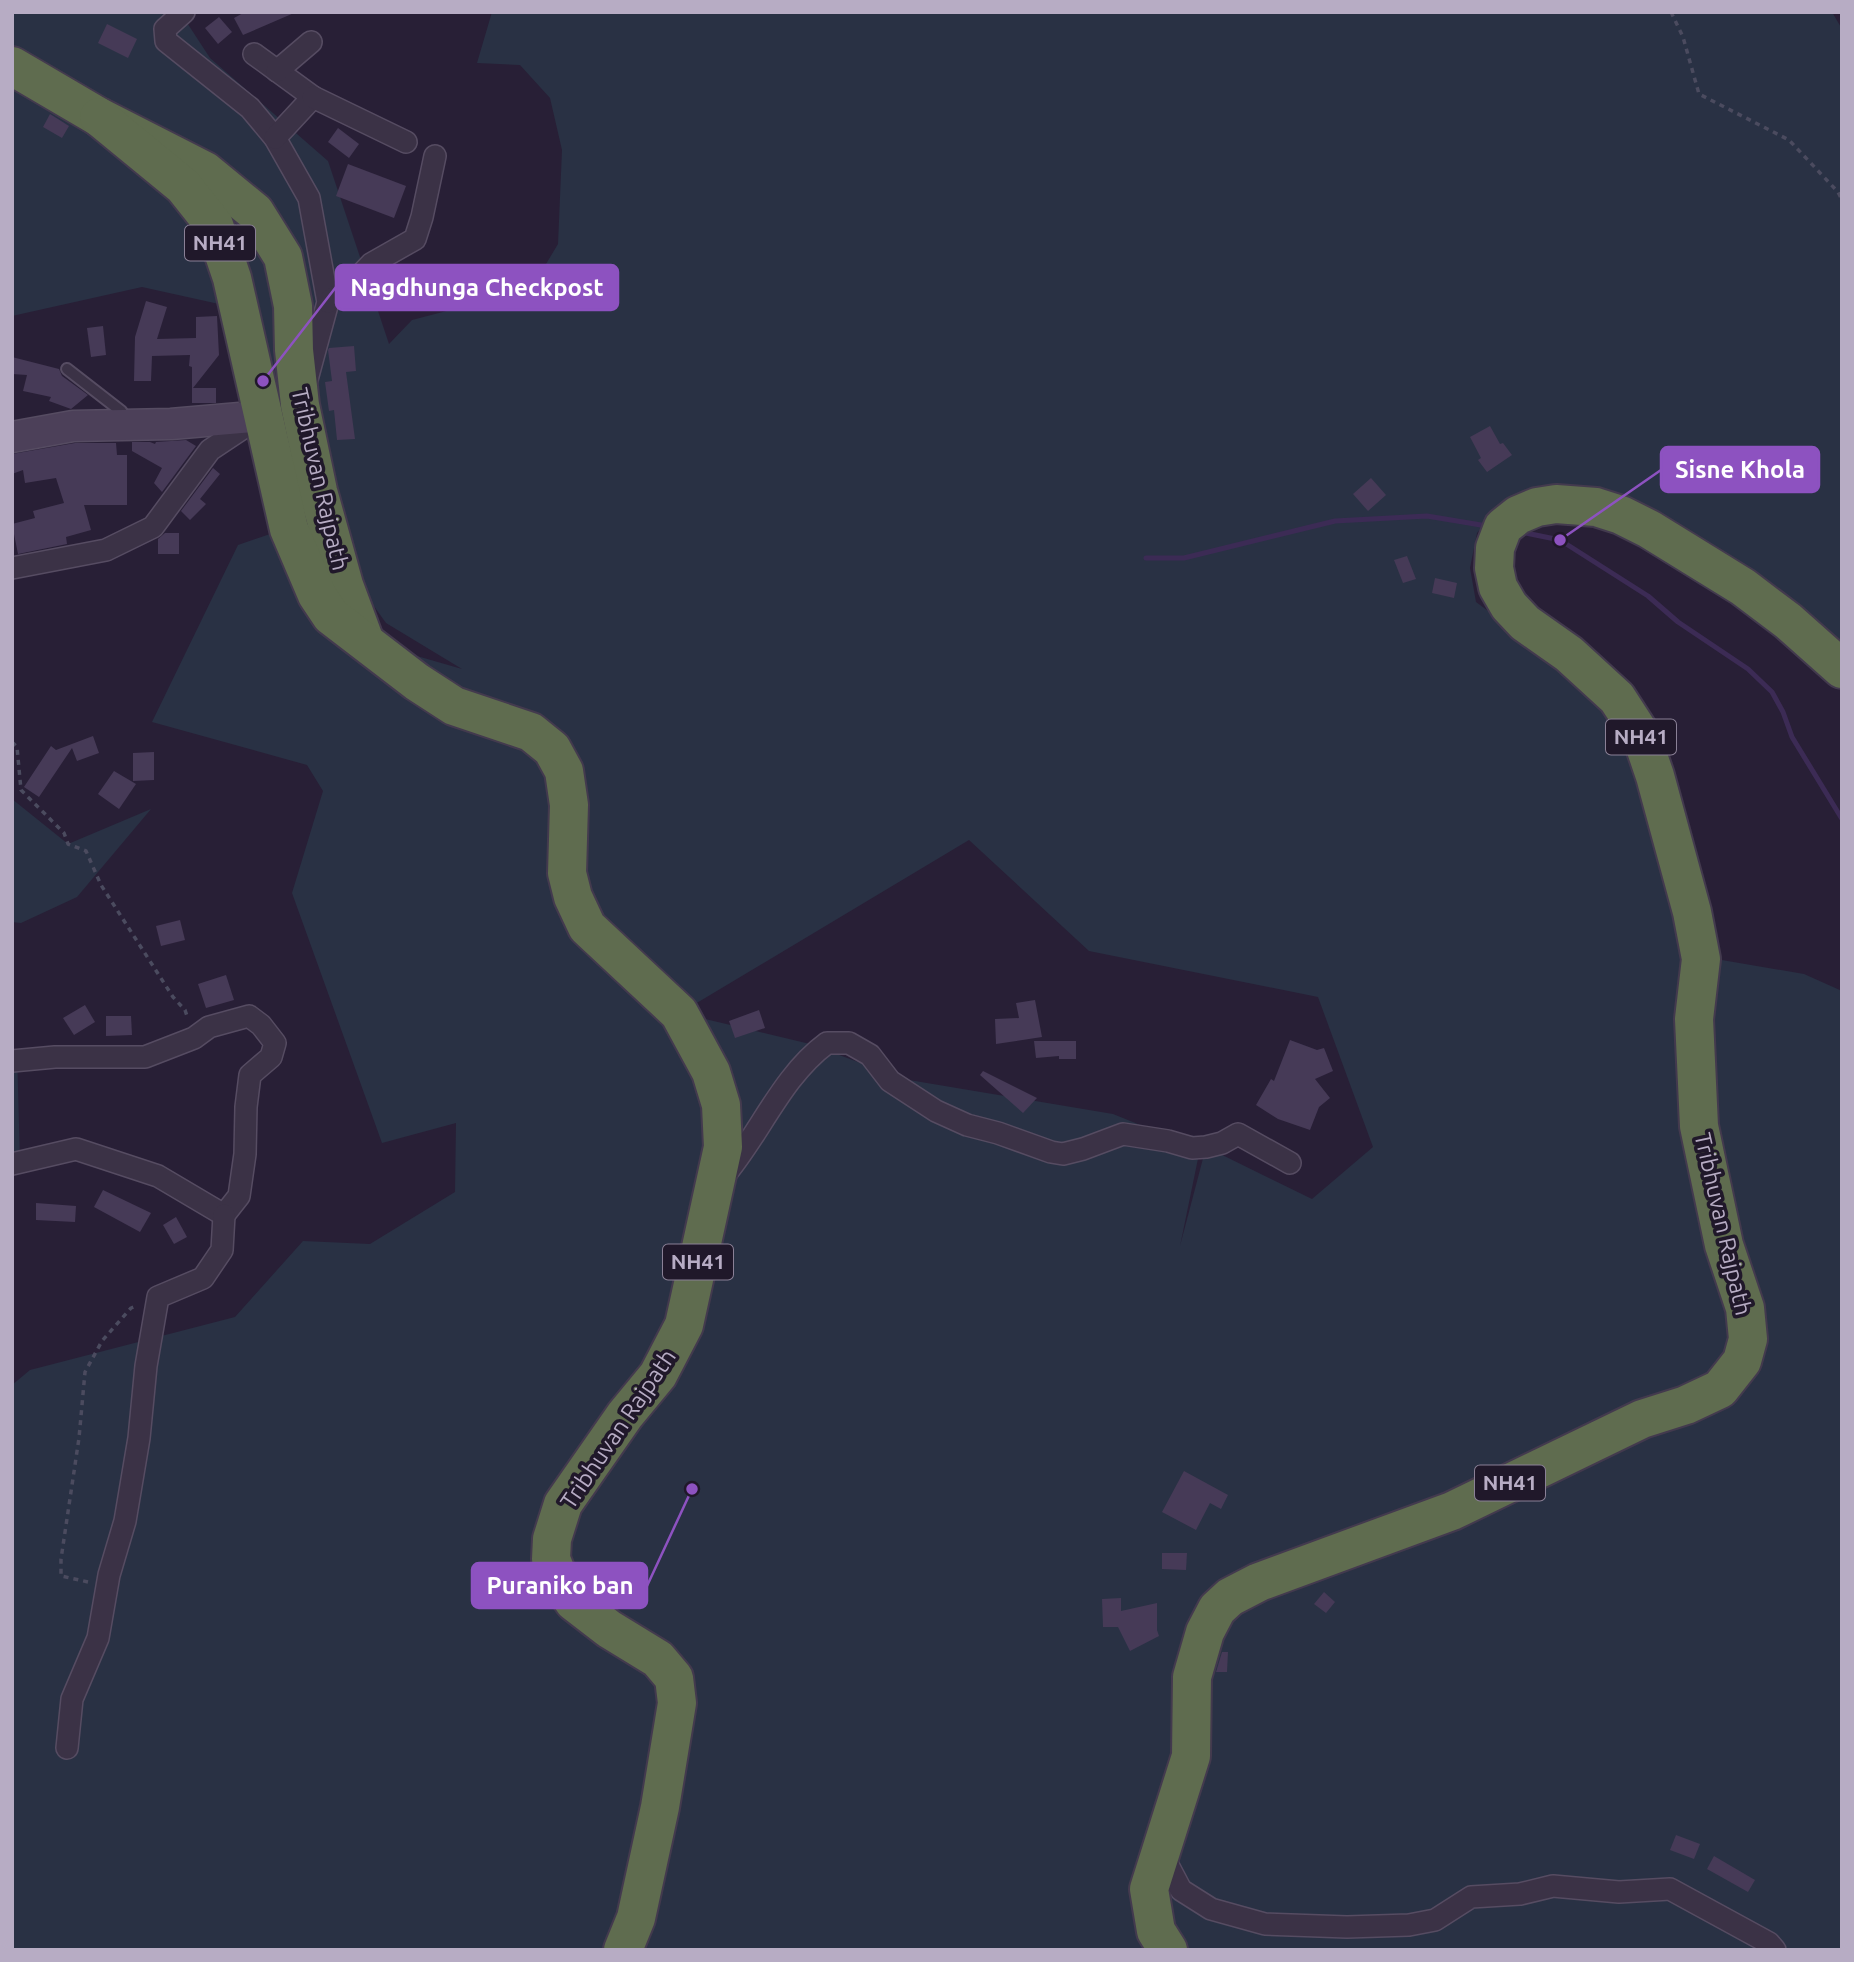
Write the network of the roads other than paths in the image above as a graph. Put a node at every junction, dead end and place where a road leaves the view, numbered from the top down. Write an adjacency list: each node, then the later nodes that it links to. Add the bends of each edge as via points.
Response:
1 (184, 12): 8 (street, via 165,29 166,41 250,108)
2 (310, 42): 5 (street)
3 (254, 54): 5 (street)
4 (12, 66): 7 (highway, Tribhuvan Rajpath / NH41)
5 (277, 71): 6 (street)
6 (313, 97): 8 (street); 9 (street)
7 (99, 117): 13 (highway, Tribhuvan Rajpath / NH41, via 205,171 255,212 282,257 293,306); 14 (highway, Tribhuvan Rajpath / NH41, via 183,186 214,225 232,278)
8 (275, 138): 11 (street, via 309,198)
9 (406, 142)
10 (435, 156): 11 (street, via 415,239 371,264)
11 (328, 302): 13 (street)
12 (66, 369): 15 (lane, via 121,411)
13 (300, 405): 14 (street); 18 (highway, Tribhuvan Rajpath / NH41, via 321,504)
14 (263, 416): 15 (street); 17 (street, via 210,450 153,527 106,550); 18 (highway, Tribhuvan Rajpath / NH41, via 289,528 317,595 331,616)
15 (131, 425): 16 (street, via 73,426)
16 (12, 437)
17 (12, 568)
18 (365, 641): 23 (highway, Tribhuvan Rajpath / NH41, via 454,706 531,732 552,749 564,771 569,804 567,873 587,927 679,1013 712,1072 721,1105 723,1147)
19 (1842, 669): 26 (highway, Tribhuvan Rajpath / NH41, via 1743,587 1621,515 1596,507 1556,504 1518,514 1503,527 1494,568 1509,606 1617,698 1641,735 1655,776 1701,959 1694,1019 1699,1126 1724,1245 1745,1308 1748,1339 1742,1361 1720,1389 1643,1419 1452,1511 1259,1582 1230,1597 1217,1609 1205,1632 1192,1677 1191,1756)
20 (12, 1061): 24 (street, via 145,1057 194,1038 209,1027 248,1016 261,1025 275,1043 271,1057 250,1075 239,1196)
21 (1290, 1163): 23 (street, via 1238,1135 1192,1148 1123,1135 1063,1154 1051,1153 936,1111 890,1081 870,1055 849,1043 828,1043 799,1067)
22 (12, 1164): 24 (street, via 76,1149 158,1176)
23 (715, 1186): 27 (highway, Tribhuvan Rajpath / NH41, via 679,1337 658,1375 563,1504 552,1539 551,1559 574,1602 658,1659 674,1678 677,1703 660,1807 636,1918)
24 (224, 1215): 25 (street, via 222,1250 203,1278 158,1297 125,1521 98,1637 72,1699)
25 (67, 1748)
26 (1162, 1854): 28 (highway, Tribhuvan Rajpath / NH41, via 1149,1889 1156,1931); 29 (street, via 1181,1890 1211,1909 1265,1924 1409,1925 1435,1920 1471,1897 1520,1894 1553,1886 1619,1892 1670,1889)
27 (623, 1950)
28 (1168, 1950)
29 (1775, 1950)

